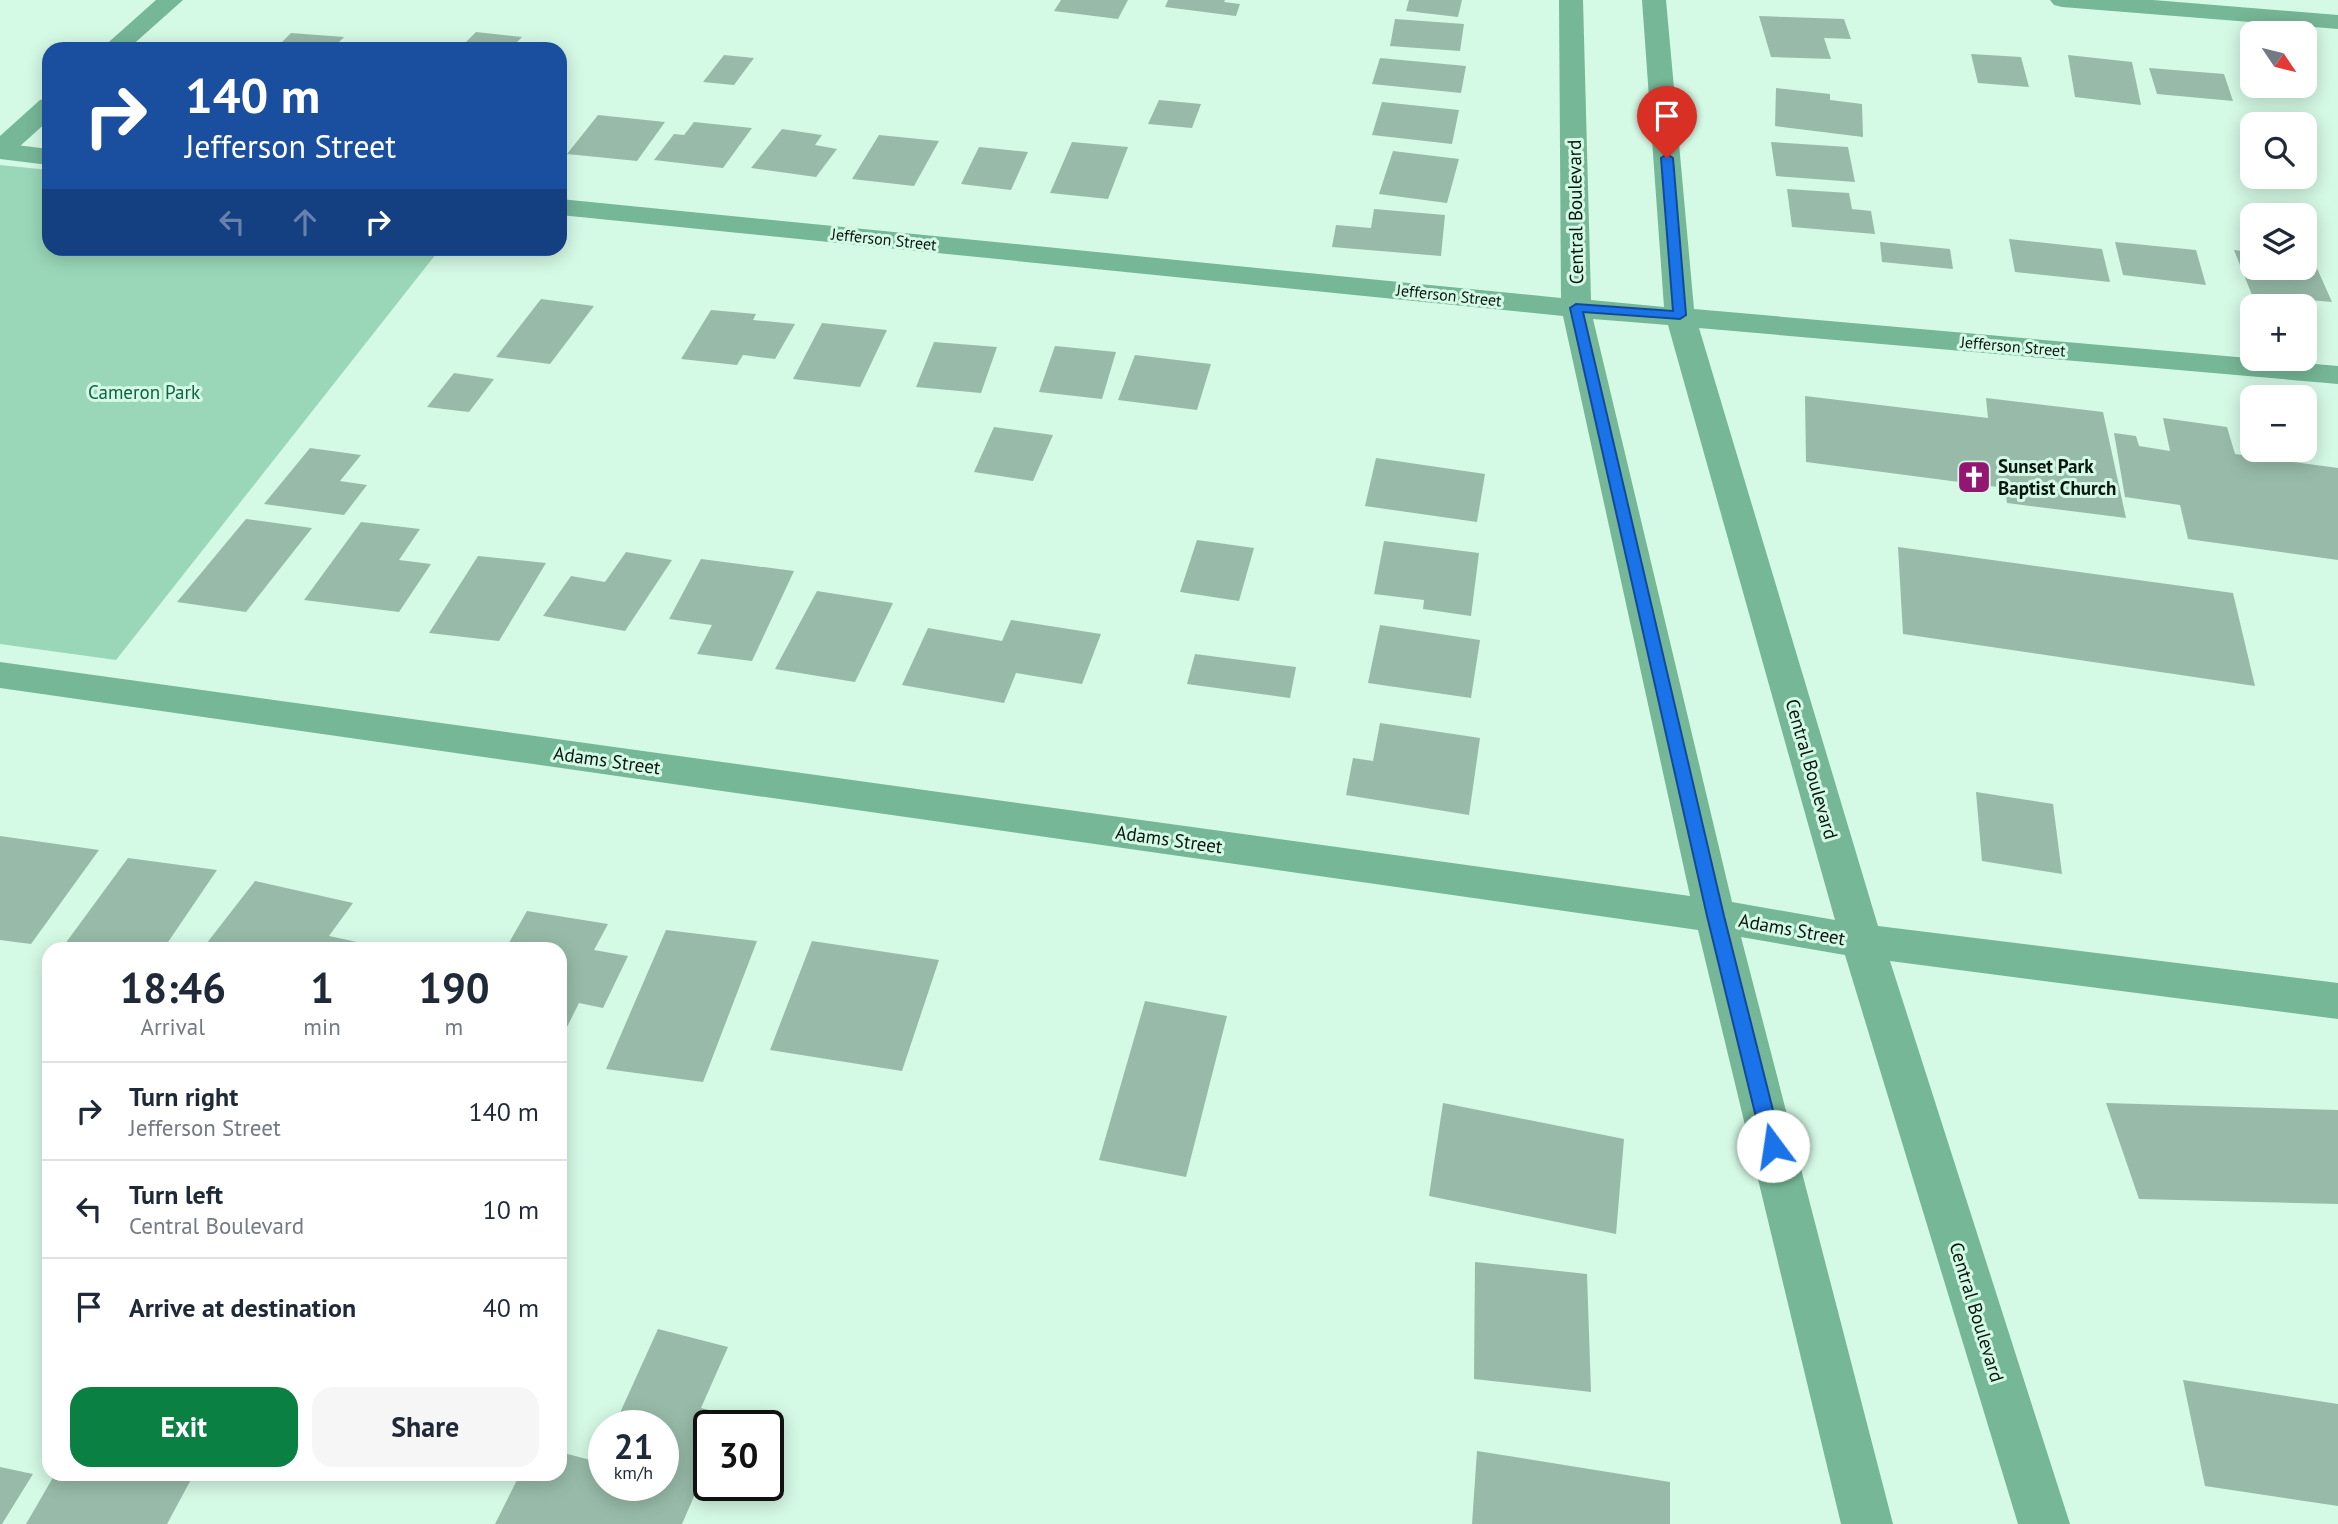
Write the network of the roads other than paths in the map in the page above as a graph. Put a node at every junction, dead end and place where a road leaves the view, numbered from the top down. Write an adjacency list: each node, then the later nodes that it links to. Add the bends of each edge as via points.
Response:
1 (171, 0): 6 (street)
2 (1571, 0): 11 (street, Central Boulevard)
3 (1654, 0): 12 (street, Central Boulevard)
4 (2062, 0): 5 (street)
5 (2338, 22)
6 (121, 42)
7 (42, 112): 8 (street)
8 (0, 151): 9 (street)
9 (42, 155)
10 (567, 208): 11 (street, Jefferson Street)
11 (1576, 308): 12 (street, Jefferson Street); 15 (street, Central Boulevard)
12 (1680, 315): 13 (street, Jefferson Street); 16 (street, Central Boulevard)
13 (2338, 375)
14 (0, 675): 15 (street, Adams Street)
15 (1715, 916): 16 (street, Adams Street); 18 (street, Central Boulevard)
16 (1862, 941): 17 (street, Adams Street); 19 (street, Central Boulevard)
17 (2338, 1001)
18 (1867, 1524)
19 (2044, 1524)

